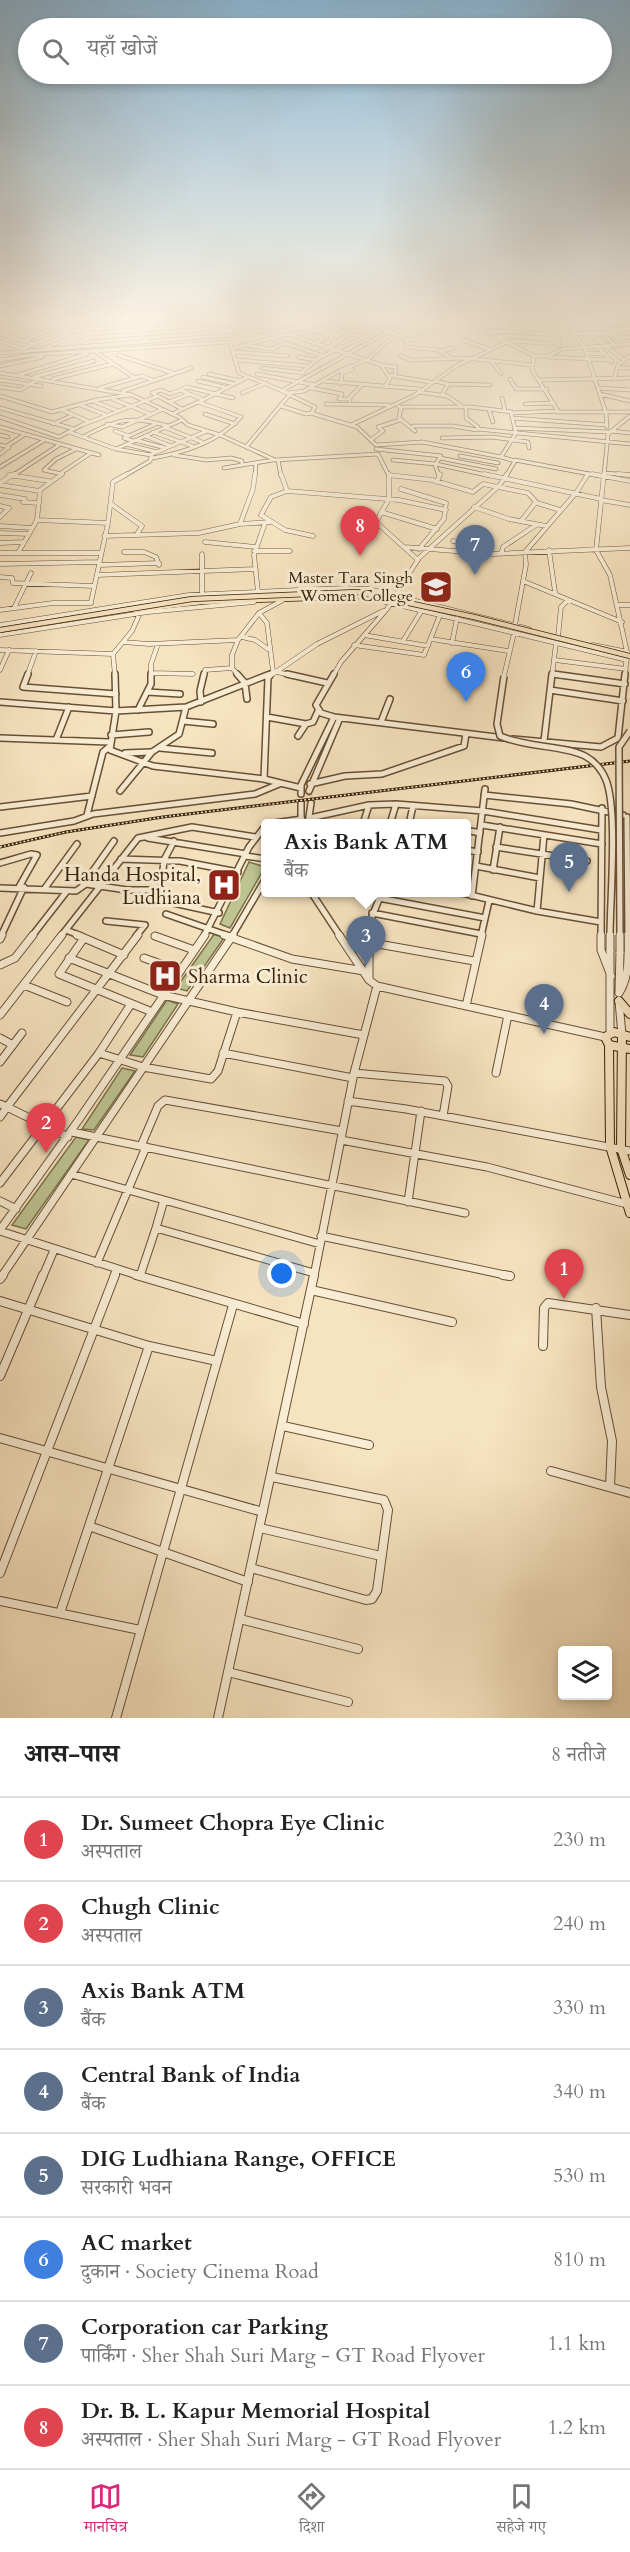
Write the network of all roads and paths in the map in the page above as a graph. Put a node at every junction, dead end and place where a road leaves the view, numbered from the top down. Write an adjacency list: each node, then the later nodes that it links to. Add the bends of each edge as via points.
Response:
1 (16, 401): 28 (street)
2 (92, 401): 21 (street); 32 (street)
3 (120, 401): 22 (street)
4 (146, 401): 22 (street); 30 (street)
5 (186, 401): 17 (street)
6 (285, 401): 23 (street)
7 (304, 401): 36 (street, via 315,407)
8 (349, 401): 18 (street)
9 (352, 401): 19 (street)
10 (398, 401): 19 (street)
11 (454, 401): 25 (street)
12 (503, 401): 33 (street)
13 (602, 401): 37 (street)
14 (169, 402): 27 (street)
15 (198, 402): 17 (street); 58 (street, via 240,416)
16 (554, 403): 20 (street); 35 (street)
17 (193, 404): 27 (street)
18 (326, 404)
19 (392, 404): 24 (street); 59 (street)
20 (525, 404)
21 (78, 405): 29 (street); 44 (street)
22 (131, 406): 32 (street); 38 (street)
23 (281, 406): 36 (street); 100 (street)
24 (401, 407): 25 (street); 51 (street)
25 (465, 407): 31 (street); 66 (street, via 466,418)
26 (0, 408): 42 (street)
27 (182, 409): 39 (street)
28 (44, 410): 29 (street); 46 (street)
29 (62, 410): 43 (street)
30 (161, 410): 38 (street); 39 (street)
31 (489, 410): 33 (street); 53 (street)
32 (118, 411): 44 (street)
33 (505, 411): 34 (street)
34 (512, 412): 35 (street); 47 (street)
35 (556, 412): 37 (street)
36 (313, 413): 59 (street)
37 (606, 413): 41 (street); 60 (street)
38 (150, 414): 48 (street)
39 (172, 414): 50 (street)
40 (205, 414): 58 (street)
41 (630, 414): 78 (street)
42 (21, 415): 46 (street); 49 (street)
43 (73, 415): 52 (street); 55 (street)
44 (106, 415): 52 (street)
45 (0, 417): 49 (street)
46 (29, 417): 55 (street)
47 (512, 418): 60 (street); 67 (street)
48 (140, 419): 54 (street); 56 (street, via 129,417); 56 (street, via 121,427)
49 (10, 420): 61 (street); 71 (street, via 55,436)
50 (182, 420): 57 (street); 64 (street)
51 (400, 420): 70 (street); 85 (street, via 379,426 383,431)
52 (90, 422): 65 (street)
53 (493, 422)
54 (159, 423): 64 (street); 79 (street)
55 (53, 424): 65 (street)
56 (107, 424): 82 (street)
57 (188, 424): 69 (street); 73 (street)
58 (235, 424): 77 (street)
59 (351, 425): 85 (street)
60 (607, 425): 78 (street)
61 (0, 426): 76 (street)
62 (413, 426): 63 (street)
63 (446, 426): 66 (street); 84 (street)
64 (166, 427): 72 (street); 73 (street)
65 (74, 429): 71 (street)
66 (478, 429): 67 (street)
67 (515, 430): 78 (street); 78 (street); 86 (street)
68 (115, 431): 79 (street)
69 (207, 431): 77 (street); 83 (street)
70 (415, 431)
71 (69, 432): 82 (street)
72 (153, 432): 80 (street); 89 (street)
73 (173, 432): 83 (street)
74 (630, 433): 78 (street)
75 (0, 435): 81 (street)
76 (24, 435): 87 (street); 97 (street)
77 (220, 435): 90 (street); 100 (street)
78 (608, 435): 94 (street); 131 (street)
79 (129, 436): 88 (street, via 124,438)
80 (145, 436): 88 (street); 98 (street)
81 (8, 437)
82 (82, 437): 91 (street)
83 (192, 438): 89 (street); 90 (street)
84 (442, 438): 86 (street); 92 (street)
85 (372, 439): 104 (street)
86 (512, 440): 101 (street, via 528,442); 115 (street)
87 (43, 441): 96 (street); 124 (street)
88 (134, 441): 93 (street); 98 (street)
89 (182, 442): 98 (street); 99 (street)
90 (202, 442): 99 (street)
91 (99, 443): 103 (street); 105 (street)
92 (431, 443): 104 (street); 110 (street); 115 (street)
93 (126, 444): 103 (street); 107 (street)
94 (630, 444)
95 (0, 445): 97 (street)
96 (59, 445): 102 (street); 133 (street)
97 (7, 446): 109 (street)
98 (169, 447): 106 (street); 107 (street)
99 (192, 447): 106 (street)
100 (246, 447): 117 (street)
101 (529, 448)
102 (76, 449): 105 (street); 127 (street, via 44,470)
103 (116, 449): 113 (street)
104 (376, 449): 110 (street); 117 (street); 129 (street)
105 (85, 451): 108 (street)
106 (182, 451): 112 (street)
107 (157, 452): 113 (street)
108 (91, 453): 111 (street); 127 (street)
109 (0, 454)
110 (427, 454): 116 (street)
111 (99, 455)
112 (173, 455): 113 (street); 123 (street, via 236,459)
113 (152, 456): 149 (street, via 114,481)
114 (460, 456): 121 (street)
115 (501, 457): 119 (street); 121 (street)
116 (440, 458): 122 (street); 126 (street)
117 (277, 460): 120 (street); 142 (street)
118 (393, 460): 122 (street)
119 (515, 460): 128 (street); 134 (street)
120 (256, 463): 123 (street); 161 (street)
121 (498, 463): 126 (street)
122 (436, 464): 130 (street); 137 (street, via 440,473)
123 (242, 465): 125 (street)
124 (0, 467)
125 (224, 468)
126 (496, 469): 130 (street)
127 (61, 473): 136 (street)
128 (588, 474): 131 (street); 143 (street)
129 (389, 475): 137 (street); 145 (street)
130 (492, 475): 134 (street)
131 (604, 475): 132 (street); 135 (street); 146 (street)
132 (630, 475)
133 (9, 476): 136 (street); 138 (street)
134 (505, 477): 139 (street); 143 (street)
135 (630, 481)
136 (50, 482): 141 (street)
137 (437, 482): 139 (street, via 474,492 483,484)
138 (0, 485): 141 (street)
139 (499, 486): 147 (street, via 528,493); 152 (street)
140 (401, 489): 153 (street, via 445,502)
141 (39, 490): 148 (street)
142 (287, 490): 145 (street); 160 (street, via 273,495 261,511)
143 (576, 493): 146 (street); 154 (street)
144 (0, 495): 148 (street)
145 (389, 499): 153 (street); 155 (street)
146 (601, 500): 150 (street); 182 (street)
147 (536, 502): 154 (street); 158 (street)
148 (39, 503): 157 (street)
149 (111, 504): 159 (street); 169 (street, via 142,526)
150 (630, 505)
151 (0, 506): 156 (street, via 9,508)
152 (474, 507): 158 (street); 180 (street)
153 (446, 510): 166 (street)
154 (560, 510): 164 (street)
155 (381, 512): 166 (street); 176 (street, via 377,524)
156 (0, 516)
157 (37, 519): 159 (street); 165 (street)
158 (521, 521): 162 (street)
159 (108, 523): 170 (street)
160 (267, 523): 161 (street); 171 (street); 178 (street)
161 (240, 524): 169 (street, via 207,532)
162 (536, 525): 164 (street); 192 (street, via 503,547)
163 (0, 526): 165 (street)
164 (546, 526): 186 (street)
165 (32, 528): 168 (street)
166 (437, 529): 179 (street)
167 (0, 533): 168 (street)
168 (29, 534): 173 (street)
169 (137, 534): 170 (street)
170 (104, 536): 189 (street)
171 (313, 536)
172 (453, 541): 191 (street, via 475,544)
173 (24, 542): 175 (street); 188 (street)
174 (205, 542): 178 (street)
175 (0, 543)
176 (404, 547): 179 (street); 193 (street)
177 (630, 548): 182 (street)
178 (255, 549): 183 (street); 198 (street)
179 (419, 549): 180 (street)
180 (426, 550): 191 (street); 193 (street)
181 (549, 550): 182 (street); 186 (street); 208 (street)
182 (596, 550): 215 (street, via 610,575)
183 (290, 551)
184 (38, 552): 188 (street); 189 (street); 194 (street)
185 (124, 552): 195 (street, via 148,553)
186 (525, 552): 192 (street); 204 (street)
187 (0, 553): 188 (street)
188 (18, 553)
189 (100, 553): 197 (street)
190 (202, 554): 199 (street)
191 (480, 554): 192 (street)
192 (501, 554)
193 (418, 560): 210 (street)
194 (34, 563): 196 (street); 197 (street)
195 (159, 563): 197 (street); 200 (street)
196 (0, 564)
197 (99, 564): 202 (street)
198 (256, 569): 199 (street); 207 (street)
199 (202, 571): 200 (street); 209 (street)
200 (158, 572): 202 (street)
201 (31, 573): 205 (street)
202 (97, 574): 206 (street)
203 (0, 577): 205 (street)
204 (523, 581): 208 (street); 227 (street)
205 (26, 584): 206 (street); 217 (street)
206 (94, 586): 213 (street)
207 (258, 592): 209 (street); 210 (street, via 346,588)
208 (555, 592): 212 (street)
209 (202, 595): 220 (street)
210 (396, 596): 214 (street); 227 (street)
211 (282, 600): 214 (street, via 362,596); 222 (street); 223 (street)
212 (568, 600): 226 (street); 232 (street, via 561,607)
213 (91, 602): 217 (street); 220 (street)
214 (391, 604): 218 (street); 221 (street)
215 (618, 605): 216 (street); 226 (street)
216 (630, 605)
217 (14, 608): 219 (street)
218 (387, 609): 230 (street); 254 (street, via 317,644)
219 (0, 610)
220 (92, 610): 228 (street)
221 (422, 610): 224 (street); 235 (street)
222 (140, 613): 228 (street); 236 (street)
223 (259, 613): 233 (street, via 250,619); 242 (street, via 267,623)
224 (440, 615): 225 (street); 234 (street)
225 (457, 618): 229 (street); 237 (street)
226 (622, 622): 231 (street)
227 (513, 624): 232 (street)
228 (0, 631): 248 (main road, bridge, via 179,604 362,595)
229 (514, 633): 239 (street); 246 (street)
230 (364, 635): 235 (street); 240 (street)
231 (627, 636): 248 (street)
232 (558, 637): 248 (street)
233 (240, 639): 238 (street); 242 (street, via 255,640); 250 (street, via 233,653)
234 (431, 639): 237 (street); 241 (street)
235 (403, 641): 241 (street)
236 (123, 642): 238 (street); 247 (street)
237 (452, 643): 246 (street)
238 (158, 644): 253 (street, via 151,661)
239 (556, 644): 248 (street); 249 (street)
240 (354, 645): 241 (street, via 424,656); 258 (street)
241 (428, 646)
242 (268, 649): 254 (street)
243 (0, 650): 244 (street)
244 (9, 651): 245 (street); 252 (street)
245 (36, 651): 247 (street); 262 (street, via 23,687)
246 (508, 651): 382 (street, bridge, via 497,724 500,736 516,743 578,754 595,764 608,779)
247 (113, 654): 262 (street)
248 (629, 657): 251 (street)
249 (555, 660): 251 (street); 256 (street)
250 (232, 668): 257 (street); 268 (street, via 205,670)
251 (626, 669): 259 (street)
252 (0, 670)
253 (152, 673): 255 (street); 261 (street)
254 (272, 673): 257 (street); 258 (street); 274 (street, via 267,683)
255 (193, 674)
256 (552, 674): 259 (street); 260 (street)
257 (245, 683): 264 (street); 268 (street)
258 (327, 683): 273 (street, via 316,705)
259 (625, 684): 266 (street)
260 (550, 690): 266 (street); 287 (street)
261 (147, 692): 263 (street); 271 (street)
262 (116, 694): 272 (street)
263 (180, 694)
264 (247, 699)
265 (390, 699): 277 (street)
266 (623, 701): 287 (street, via 618,738 610,744)
267 (0, 702): 269 (street)
268 (201, 702): 270 (street)
269 (69, 707): 272 (street); 286 (street)
270 (186, 707): 271 (street); 276 (street)
271 (138, 710): 272 (street)
272 (116, 711): 283 (street)
273 (318, 711): 275 (street); 279 (street, via 313,722)
274 (267, 717): 279 (street); 294 (street)
275 (337, 717): 277 (street); 295 (street, via 301,791); 296 (street)
276 (183, 721): 278 (street); 289 (street, via 177,736)
277 (381, 722): 282 (street)
278 (213, 724)
279 (306, 724): 284 (street)
280 (630, 731): 388 (street, bridge, via 619,747)
281 (149, 732): 283 (street)
282 (466, 734): 287 (street); 296 (street, via 464,746 382,774 345,776)
283 (111, 735): 288 (street)
284 (298, 736)
285 (0, 738): 286 (street)
286 (56, 740): 288 (street)
287 (544, 741)
288 (109, 744): 290 (street); 299 (street, via 103,752)
289 (160, 748): 291 (street); 292 (street)
290 (117, 752): 291 (street); 293 (street)
291 (152, 752): 293 (street)
292 (212, 753)
293 (145, 763): 294 (street); 297 (street)
294 (264, 779): 295 (street)
295 (279, 784): 308 (street, via 259,793 231,798)
296 (310, 784): 298 (street)
297 (120, 791)
298 (309, 791)
299 (92, 796): 305 (street); 308 (street)
300 (311, 802): 311 (street)
301 (301, 803): 310 (street)
302 (396, 804): 303 (street); 304 (street); 314 (street)
303 (369, 805): 312 (street); 313 (street)
304 (413, 806): 307 (street); 315 (street)
305 (0, 807)
306 (602, 808): 307 (street, via 485,792); 309 (street); 319 (street)
307 (483, 811): 316 (street); 319 (street)
308 (87, 815): 321 (street)
309 (627, 816): 388 (street, via 628,972)
310 (301, 819)
311 (309, 819)
312 (316, 819)
313 (365, 819)
314 (392, 819)
315 (410, 819)
316 (482, 825): 317 (street); 322 (street)
317 (500, 827): 323 (street); 330 (street)
318 (261, 830): 325 (street)
319 (601, 830): 329 (street)
320 (471, 831): 322 (street)
321 (0, 833)
322 (480, 833): 332 (street)
323 (544, 835): 329 (street); 333 (street)
324 (140, 837): 325 (street, via 192,827); 327 (street); 336 (street)
325 (255, 837): 334 (street)
326 (114, 841): 345 (street)
327 (174, 841): 334 (street); 337 (street)
328 (77, 844): 350 (street)
329 (602, 844): 364 (street)
330 (496, 847): 333 (street); 342 (street)
331 (471, 851): 332 (street)
332 (478, 852): 341 (street)
333 (542, 854): 338 (street); 344 (street)
334 (246, 855): 335 (street); 343 (street)
335 (261, 858)
336 (121, 860): 337 (street); 346 (street)
337 (164, 860): 343 (street); 351 (street)
338 (587, 861)
339 (0, 863): 347 (street, via 37,855)
340 (471, 869): 341 (street)
341 (475, 869): 342 (street); 356 (street)
342 (493, 870): 344 (street)
343 (238, 872): 359 (street)
344 (540, 878): 358 (street)
345 (83, 885): 346 (street); 352 (street)
346 (100, 886): 351 (street); 366 (street)
347 (22, 887): 349 (street); 350 (street); 371 (street)
348 (261, 887): 369 (street)
349 (0, 888)
350 (45, 888): 352 (street)
351 (161, 890): 359 (street, via 162,902)
352 (67, 891): 378 (street, via 15,958)
353 (314, 897): 380 (street)
354 (380, 897): 360 (street)
355 (390, 897): 362 (street)
356 (472, 897): 357 (street)
357 (489, 901): 358 (street); 362 (street)
358 (537, 911): 364 (street)
359 (219, 913): 365 (street)
360 (372, 913): 367 (street); 372 (street)
361 (166, 914): 365 (street)
362 (485, 918): 367 (street)
363 (106, 921): 374 (street, via 144,924)
364 (601, 922): 382 (street, via 602,956)
365 (210, 928): 369 (street); 373 (street)
366 (66, 930): 370 (street); 384 (street)
367 (481, 934): 377 (street)
368 (155, 936): 373 (street)
369 (232, 936): 380 (street, via 292,959); 390 (street)
370 (84, 938): 374 (street); 375 (street)
371 (0, 939)
372 (367, 942): 377 (street); 383 (street)
373 (194, 950): 379 (street)
374 (124, 955): 381 (street)
375 (69, 958): 381 (street); 386 (street, via 59,974)
376 (144, 958): 379 (street)
377 (474, 961): 392 (street)
378 (0, 965)
379 (180, 971): 387 (street)
380 (364, 971): 383 (street)
381 (110, 974): 386 (street); 387 (street)
382 (611, 976): 402 (street)
383 (369, 980): 385 (street)
384 (24, 985): 389 (street); 396 (street)
385 (377, 986): 392 (street); 399 (street)
386 (98, 990): 391 (street); 413 (street)
387 (163, 995): 390 (street); 393 (street)
388 (619, 997): 395 (main road); 400 (street)
389 (67, 1002)
390 (186, 1002): 394 (street); 409 (street)
391 (131, 1004): 393 (street); 405 (street)
392 (466, 1006): 397 (street)
393 (152, 1012): 407 (street)
394 (237, 1012): 399 (street); 406 (street)
395 (630, 1014)
396 (0, 1015)
397 (508, 1015): 402 (street); 410 (street)
398 (22, 1033): 403 (street)
399 (364, 1035): 411 (street)
400 (626, 1036): 402 (main road); 404 (main road)
401 (0, 1038): 403 (street)
402 (608, 1038): 404 (main road); 423 (main road)
403 (13, 1045): 408 (street)
404 (625, 1048): 417 (main road)
405 (99, 1053): 407 (street); 418 (street)
406 (223, 1053): 409 (street, via 212,1079); 411 (street)
407 (119, 1061): 409 (street); 419 (street)
408 (0, 1062)
409 (144, 1067): 421 (street)
410 (496, 1072)
411 (353, 1075): 412 (street); 415 (street, via 445,1081 448,1086)
412 (348, 1101): 414 (street); 420 (street)
413 (4, 1106): 416 (street); 418 (street)
414 (421, 1111): 415 (street); 425 (street)
415 (443, 1116): 423 (street)
416 (0, 1117)
417 (626, 1122): 424 (main road)
418 (45, 1126): 419 (street); 428 (street)
419 (70, 1134): 421 (street); 435 (street)
420 (342, 1135): 422 (street, via 165,1100 158,1106); 425 (street); 429 (street)
421 (97, 1136): 422 (street); 426 (street)
422 (144, 1146): 429 (street); 430 (street)
423 (610, 1146): 424 (street); 434 (main road)
424 (626, 1149): 427 (main road)
425 (416, 1152): 433 (street); 434 (street)
426 (71, 1174): 430 (street); 441 (street)
427 (630, 1175)
428 (0, 1183)
429 (331, 1187): 433 (street); 440 (street)
430 (128, 1190): 431 (street); 443 (street)
431 (164, 1200): 438 (street); 440 (street)
432 (0, 1201): 435 (street)
433 (408, 1202): 436 (street)
434 (627, 1204): 437 (main road)
435 (16, 1209): 439 (street)
436 (465, 1213)
437 (630, 1213)
438 (156, 1228): 445 (street); 446 (street)
439 (0, 1231): 441 (street)
440 (321, 1240): 445 (street); 447 (street)
441 (25, 1241): 442 (street); 448 (street)
442 (54, 1250): 443 (street); 453 (street)
443 (97, 1263): 444 (street)
444 (117, 1269): 446 (street); 457 (street)
445 (314, 1273): 449 (street)
446 (140, 1276): 451 (street)
447 (510, 1276)
448 (0, 1279)
449 (311, 1290): 455 (street); 456 (street)
450 (0, 1301): 453 (street)
451 (233, 1305): 456 (street); 460 (street)
452 (596, 1308): 454 (street); 459 (street, via 548,1303 544,1308); 469 (street, via 601,1388 612,1441)
453 (29, 1309): 457 (street); 461 (street)
454 (630, 1315)
455 (452, 1322)
456 (304, 1324): 462 (street)
457 (94, 1328): 458 (street); 465 (street)
458 (149, 1346): 460 (street); 466 (street)
459 (543, 1346)
460 (217, 1361): 470 (street)
461 (0, 1376)
462 (283, 1426): 464 (street); 468 (street)
463 (0, 1438): 465 (street)
464 (369, 1445)
465 (46, 1451): 466 (street); 478 (street)
466 (108, 1469): 470 (street); 473 (street)
467 (551, 1471): 469 (street)
468 (272, 1477): 472 (street); 476 (street, via 384,1500 388,1510)
469 (610, 1487): 471 (street)
470 (182, 1490): 472 (street); 475 (street)
471 (630, 1493)
472 (263, 1512): 474 (street)
473 (89, 1526): 475 (street); 481 (street)
474 (260, 1528): 476 (street); 477 (street)
475 (163, 1554): 479 (street); 483 (street)
476 (381, 1556): 477 (street, via 377,1591 370,1600)
477 (251, 1568): 479 (street)
478 (0, 1573)
479 (248, 1582): 482 (street)
480 (0, 1601): 481 (street)
481 (60, 1613): 483 (street)
482 (240, 1619): 484 (street); 485 (street)
483 (140, 1630): 487 (street)
484 (358, 1649)
485 (228, 1672): 486 (street); 488 (street)
486 (348, 1702)
487 (116, 1718)
488 (218, 1718)

